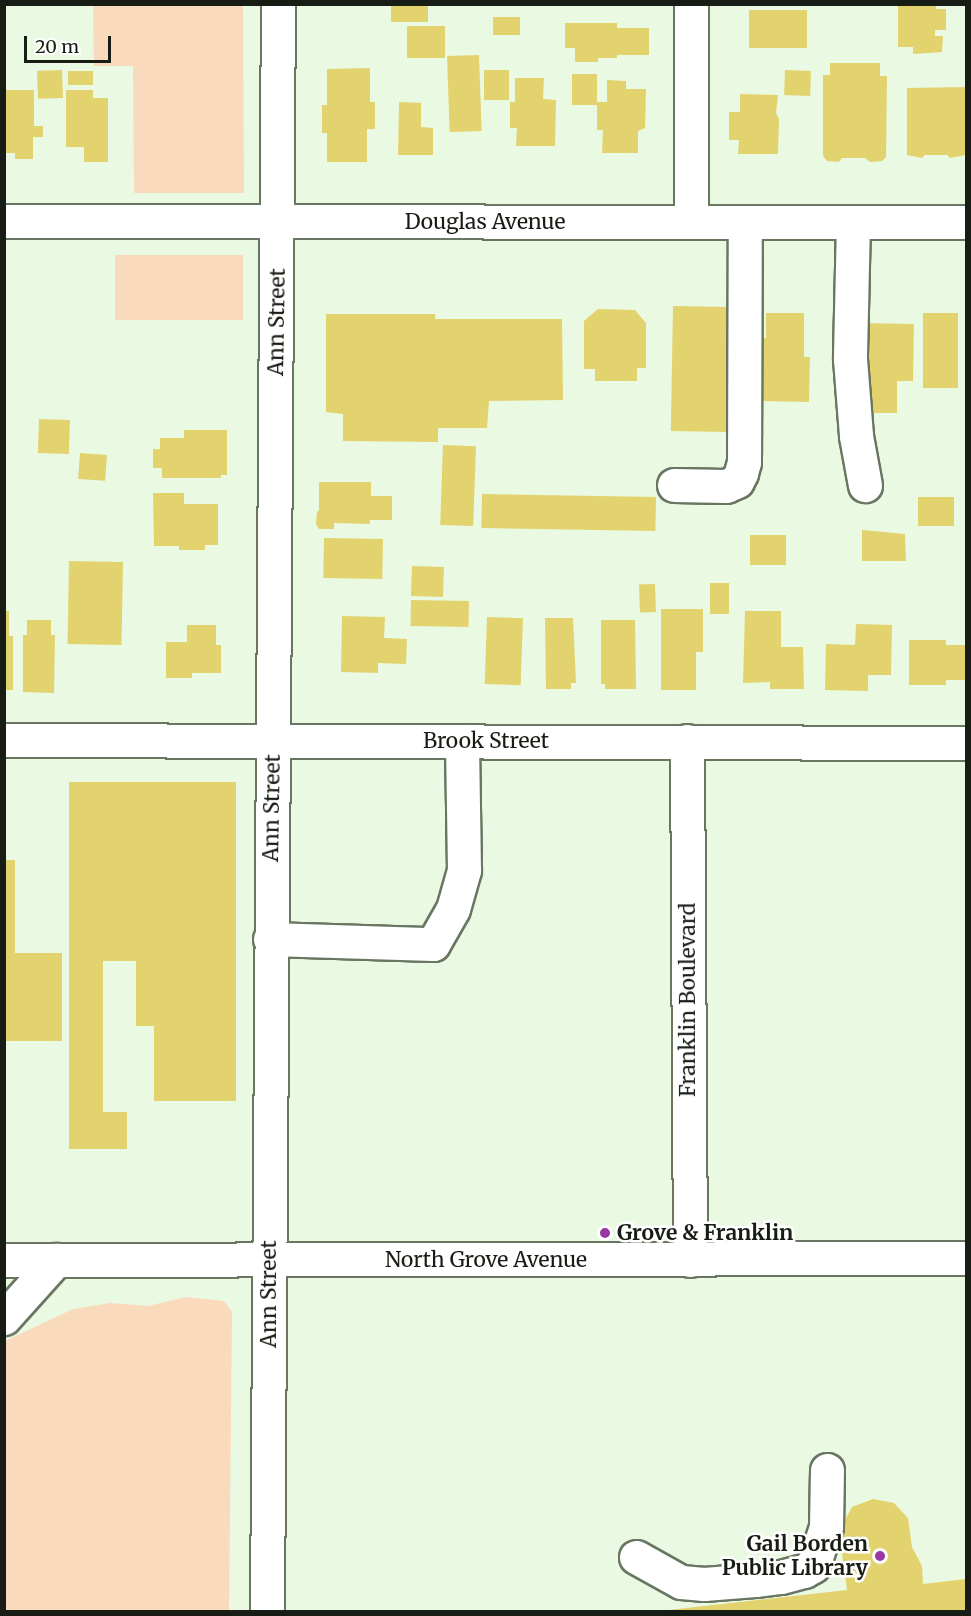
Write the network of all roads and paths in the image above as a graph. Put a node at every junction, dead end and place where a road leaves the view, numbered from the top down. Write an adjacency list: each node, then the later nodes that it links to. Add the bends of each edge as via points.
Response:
1 (278, 4): 4 (street, Ann Street)
2 (691, 4): 5 (street)
3 (4, 221): 4 (street, Douglas Avenue)
4 (278, 222): 5 (street, Douglas Avenue); 12 (street, Ann Street)
5 (691, 222): 6 (street, Douglas Avenue)
6 (745, 222): 7 (street, Douglas Avenue); 9 (street, via 744,462 736,481 726,486)
7 (853, 222): 8 (street, Douglas Avenue); 10 (street, via 850,359 856,436)
8 (966, 222)
9 (674, 485)
10 (865, 485)
11 (4, 740): 12 (street, Brook Street)
12 (273, 741): 13 (street, Brook Street); 16 (street, Ann Street)
13 (462, 741): 14 (street, Brook Street); 16 (street, via 464,870 453,909 433,944)
14 (687, 741): 15 (street, Brook Street); 21 (street, Franklin Boulevard)
15 (966, 743)
16 (270, 939): 20 (street, Ann Street)
17 (966, 1258): 21 (street, North Grove Avenue)
18 (4, 1260): 19 (street, North Grove Avenue)
19 (56, 1260): 20 (street, North Grove Avenue); 22 (street)
20 (269, 1260): 21 (street, North Grove Avenue); 25 (street, Ann Street)
21 (690, 1260)
22 (4, 1318)
23 (827, 1470): 24 (street, via 823,1544 813,1566 804,1571 704,1584 681,1582)
24 (636, 1557)
25 (267, 1611)

